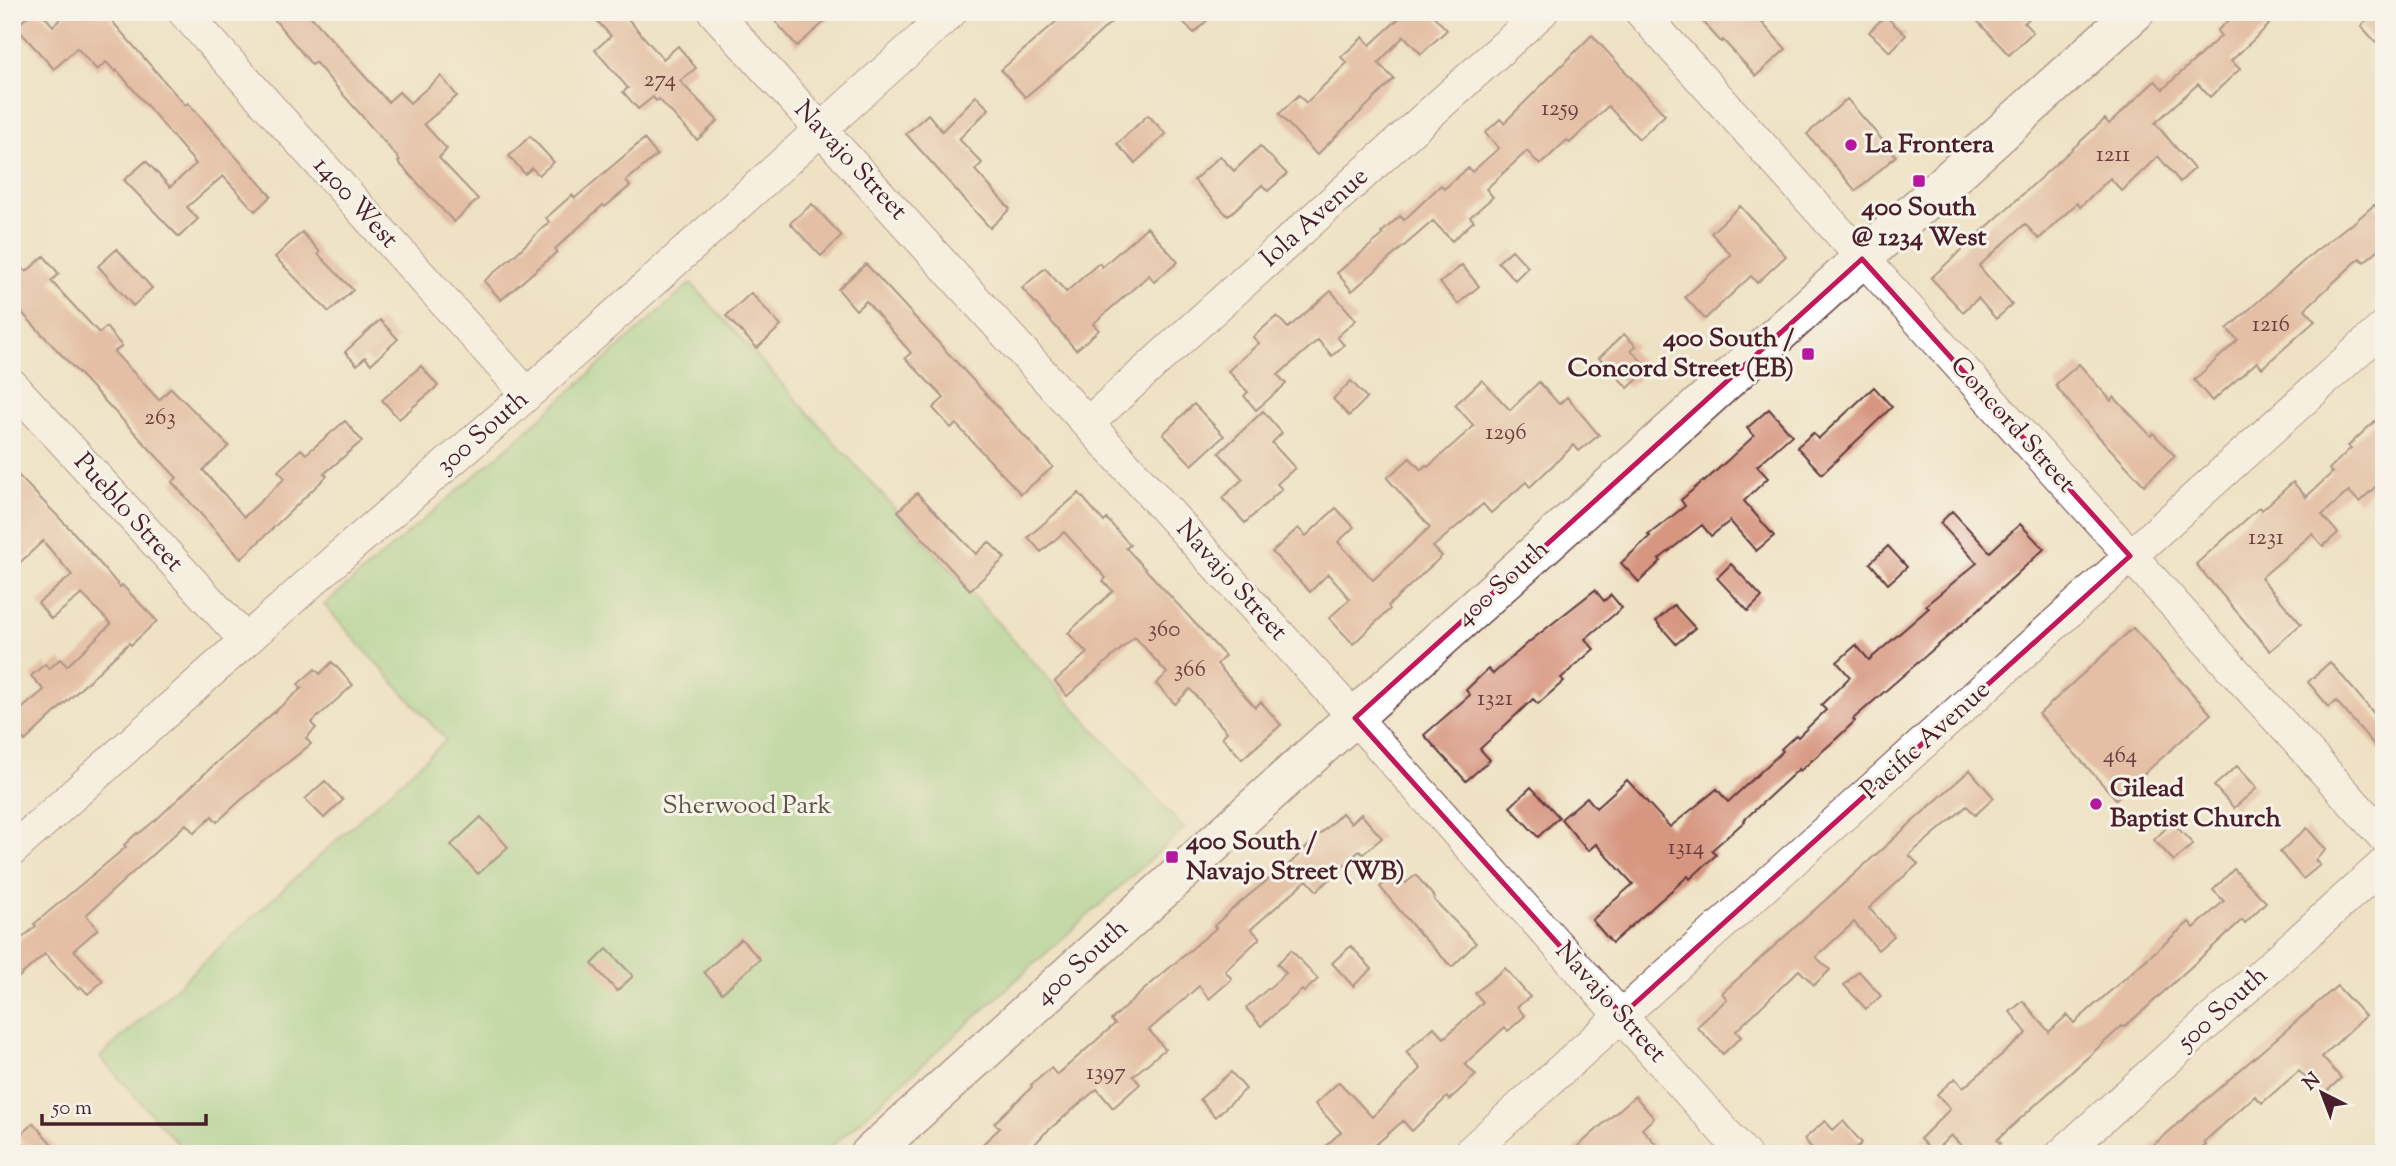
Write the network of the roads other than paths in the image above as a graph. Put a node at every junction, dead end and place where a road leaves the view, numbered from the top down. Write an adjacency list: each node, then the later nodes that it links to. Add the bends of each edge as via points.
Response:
1 (184, 12): 11 (street, 1400 West)
2 (714, 12): 7 (street, Navajo Street)
3 (951, 12): 7 (street, 300 South)
4 (1542, 12): 12 (street, Iola Avenue)
5 (1641, 12): 8 (street, Concord Street)
6 (2135, 12): 8 (main road, 400 South)
7 (821, 129): 11 (street, 300 South); 12 (street, Navajo Street)
8 (1862, 259): 13 (street, Concord Street); 15 (main road, 400 South)
9 (2384, 327): 13 (street, Pacific Avenue)
10 (12, 385): 14 (street, Pueblo Street)
11 (527, 394): 14 (street, 300 South)
12 (1088, 423): 15 (street, Navajo Street)
13 (2130, 556): 16 (street, Concord Street); 19 (street, Pacific Avenue)
14 (245, 640): 17 (street, 300 South)
15 (1355, 718): 19 (street, Navajo Street); 20 (main road, 400 South)
16 (2384, 836)
17 (12, 850)
18 (2384, 864): 23 (street, 500 South)
19 (1622, 1015): 21 (street, Pacific Avenue); 22 (street, Navajo Street)
20 (870, 1154)
21 (1468, 1154)
22 (1744, 1154)
23 (2062, 1154)

